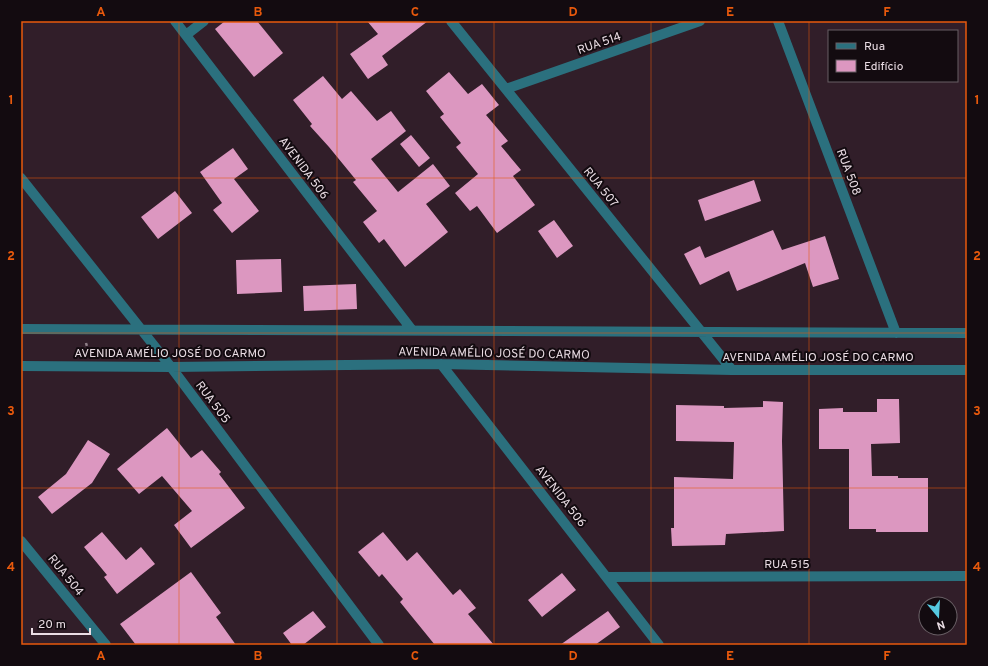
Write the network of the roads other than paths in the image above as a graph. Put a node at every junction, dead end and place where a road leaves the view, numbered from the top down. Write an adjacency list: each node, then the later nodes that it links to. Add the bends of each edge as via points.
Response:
1 (175, 21): 6 (street, AVENIDA 506)
2 (204, 21): 6 (street)
3 (451, 21): 7 (street, RUA 507)
4 (700, 21): 7 (street, RUA 514)
5 (778, 21): 13 (street, RUA 508)
6 (186, 35): 11 (street, AVENIDA 506)
7 (506, 89): 12 (street, RUA 507)
8 (21, 178): 10 (street, RUA 505)
9 (21, 328): 10 (street, AVENIDA AMÉLIO JOSÉ DO CARMO)
10 (141, 329): 11 (street, AVENIDA AMÉLIO JOSÉ DO CARMO); 17 (street, RUA 505)
11 (412, 330): 12 (street, AVENIDA AMÉLIO JOSÉ DO CARMO)
12 (699, 331): 13 (street, AVENIDA AMÉLIO JOSÉ DO CARMO); 18 (street, RUA 507)
13 (896, 333): 14 (street, AVENIDA AMÉLIO JOSÉ DO CARMO)
14 (967, 333)
15 (441, 364): 17 (street, AVENIDA AMÉLIO JOSÉ DO CARMO); 18 (street, AVENIDA AMÉLIO JOSÉ DO CARMO); 22 (street, AVENIDA 506)
16 (21, 366): 17 (street, AVENIDA AMÉLIO JOSÉ DO CARMO)
17 (171, 367): 24 (street, RUA 505)
18 (732, 370): 19 (street, AVENIDA AMÉLIO JOSÉ DO CARMO)
19 (967, 370)
20 (21, 540): 23 (street, RUA 504)
21 (967, 576): 22 (street, RUA 515)
22 (607, 577): 25 (street, AVENIDA 506)
23 (106, 645)
24 (379, 645)
25 (659, 645)

